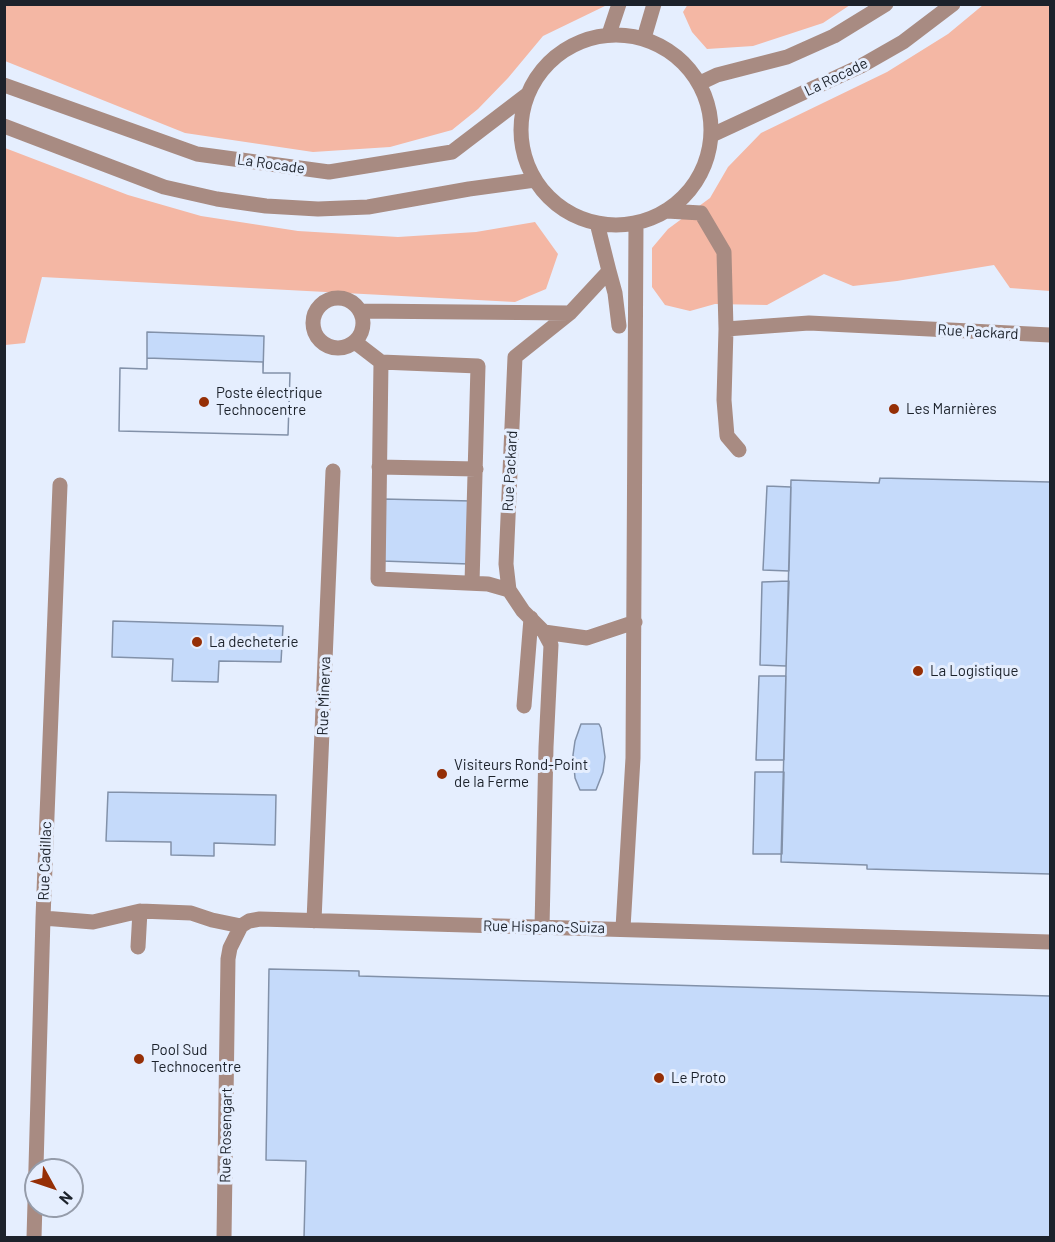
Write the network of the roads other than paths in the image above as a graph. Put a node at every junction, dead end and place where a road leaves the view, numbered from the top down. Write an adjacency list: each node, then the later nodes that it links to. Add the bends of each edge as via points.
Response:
1 (620, 4): 5 (lane)
2 (654, 4): 6 (lane)
3 (886, 4): 7 (lane, via 834,36 787,57)
4 (953, 4): 11 (lane, La Rocade, via 903,42 861,66)
5 (609, 34): 6 (lane); 9 (lane, via 569,46 551,59)
6 (644, 38): 7 (lane, via 686,63)
7 (700, 83): 11 (lane, via 710,108)
8 (4, 85): 9 (lane, La Rocade, via 197,154 329,172 452,152)
9 (528, 94): 12 (lane, via 521,123 523,153)
10 (4, 126): 12 (lane, via 164,187 266,206 368,207)
11 (712, 135): 13 (lane, via 706,161 694,185)
12 (535, 180): 14 (lane, via 551,200 572,215)
13 (667, 211): 15 (lane); 20 (lane, via 701,213 724,252)
14 (597, 223): 15 (lane); 16 (lane)
15 (636, 223): 32 (lane)
16 (609, 272): 18 (lane, Rue Packard); 19 (lane)
17 (361, 311): 18 (lane); 22 (lane, via 364,323); 22 (lane, via 339,297 322,302 313,318 316,335 325,345 342,348)
18 (570, 313): 30 (lane, Rue Packard, via 515,357 506,564)
19 (619, 326)
20 (726, 329): 21 (lane, Rue Packard, via 809,323); 24 (lane, via 727,436)
21 (1050, 335)
22 (355, 342): 23 (lane)
23 (381, 362): 25 (lane); 26 (lane, via 478,366)
24 (739, 450)
25 (379, 467): 26 (lane); 29 (lane, via 378,579)
26 (476, 469): 29 (lane)
27 (333, 471): 37 (lane, Rue Minerva)
28 (60, 485): 36 (lane, Rue Cadillac)
29 (472, 583): 30 (lane)
30 (509, 590): 31 (lane)
31 (531, 618): 33 (lane); 34 (lane)
32 (634, 622): 33 (lane, via 587,638); 40 (lane, via 633,758)
33 (544, 632): 39 (lane, via 551,645)
34 (524, 706)
35 (140, 910): 36 (lane, Rue Hispano-Suiza, via 93,922); 38 (lane, Rue Hispano-Suiza, via 191,913); 42 (lane)
36 (43, 918): 43 (lane, Rue Cadillac)
37 (314, 921): 38 (lane, Rue Hispano-Suiza, via 260,919); 39 (lane, Rue Hispano-Suiza)
38 (241, 926): 44 (lane, Rue Rosengart, via 228,958)
39 (542, 927): 40 (lane, Rue Hispano-Suiza)
40 (623, 928): 41 (lane, Rue Hispano-Suiza)
41 (1050, 942)
42 (138, 947)
43 (34, 1238)
44 (224, 1238)

